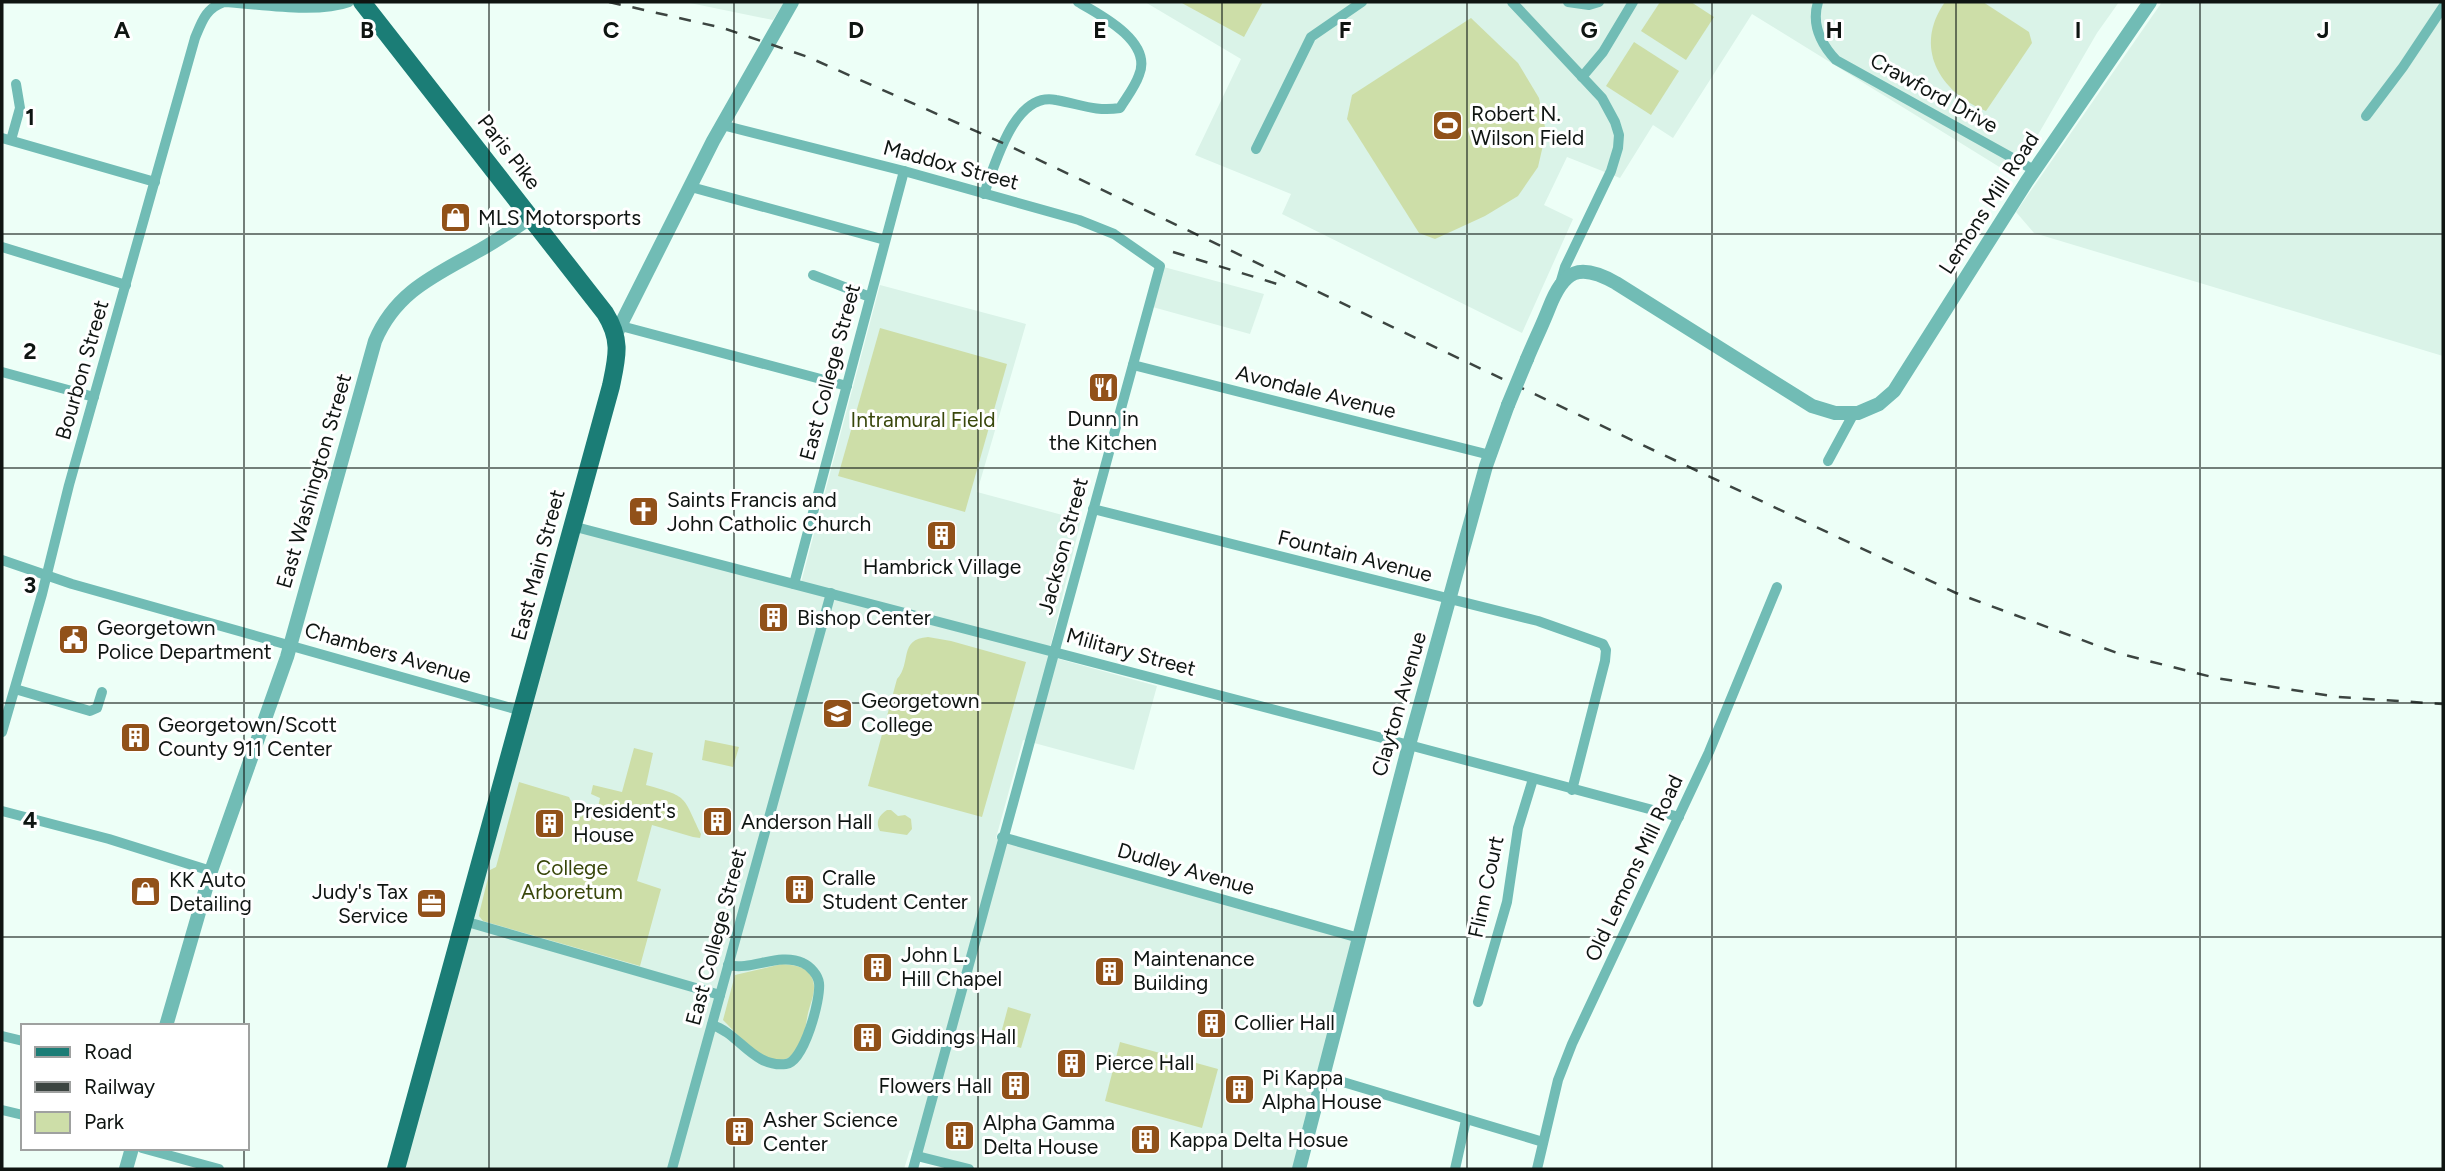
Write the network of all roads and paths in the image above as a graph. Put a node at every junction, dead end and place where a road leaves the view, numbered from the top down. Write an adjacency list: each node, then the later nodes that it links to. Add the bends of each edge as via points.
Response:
1 (349, 2): 21 (street, Bourbon Street, via 319,8 216,5 202,19 195,38)
2 (362, 2): 24 (main road, Paris Pike)
3 (792, 2): 16 (street, East Main Street)
4 (1078, 2): 23 (street, via 1108,18 1129,37 1140,56 1140,73 1119,108 1102,111 1041,99 1025,110 1004,137)
5 (1362, 2): 18 (street, via 1311,37)
6 (1512, 2): 13 (street)
7 (1568, 2): 8 (street)
8 (1599, 2)
9 (1633, 2): 13 (street)
10 (1818, 2): 19 (street, Crawford Drive, via 1816,28 1823,46 1836,60)
11 (2150, 2): 19 (street, Lemons Mill Road)
12 (2443, 7): 15 (street)
13 (1582, 76): 30 (street, via 1615,122 1618,148)
14 (16, 84): 17 (street, via 20,108)
15 (2366, 116)
16 (722, 125): 20 (street, Maddox Street); 22 (street, East Main Street)
17 (6, 139): 21 (street)
18 (1256, 149)
19 (2034, 170): 37 (street, Lemons Mill Road, via 1899,385 1879,404)
20 (904, 171): 23 (street, Maddox Street); 25 (street, East College Street)
21 (155, 181): 29 (street, Bourbon Street)
22 (691, 187): 25 (street); 32 (street, East Main Street)
23 (985, 194): 27 (street, Maddox Street, via 1114,234)
24 (531, 217): 32 (main road, Paris Pike); 48 (street, East Washington Street, via 416,287 381,327)
25 (886, 240): 31 (street, East College Street)
26 (2, 247): 29 (street)
27 (1160, 265): 33 (street, Jackson Street)
28 (813, 275): 31 (street)
29 (126, 285): 36 (street, Bourbon Street)
30 (1559, 286): 37 (street, via 1569,275 1593,272 1812,406); 38 (street, Clayton Avenue, bridge)
31 (870, 297): 35 (street, East College Street)
32 (618, 330): 35 (street); 41 (main road, East Main Street, via 611,386)
33 (1133, 365): 38 (street, Avondale Avenue); 40 (street, Jackson Street)
34 (2, 372): 36 (street)
35 (847, 386): 44 (street, East College Street)
36 (94, 397): 43 (street, Bourbon Street)
37 (1854, 413): 39 (street)
38 (1490, 455): 47 (street, Clayton Avenue)
39 (1828, 461)
40 (1093, 509): 47 (street, Fountain Avenue); 49 (street, Jackson Street)
41 (572, 526): 44 (street, Military Street); 53 (main road, East Main Street)
42 (2, 560): 43 (street, Chambers Avenue)
43 (47, 575): 48 (street, Chambers Avenue); 50 (street, Bourbon Street)
44 (794, 584): 46 (street, Military Street)
45 (1777, 587): 59 (street, Old Lemons Mill Road)
46 (831, 593): 49 (street, Military Street); 64 (street, East College Street)
47 (1450, 601): 55 (street, Clayton Avenue); 57 (street, Fountain Avenue, via 1538,621 1605,647)
48 (290, 645): 53 (street, Chambers Avenue); 61 (street, East Washington Street)
49 (1054, 652): 55 (street, Military Street); 60 (street, Jackson Street)
50 (15, 689): 51 (street, via 90,711 97,708); 52 (street, Bourbon Street)
51 (102, 692)
52 (5, 710): 54 (street, Bourbon Street)
53 (522, 711): 62 (main road, East Main Street)
54 (2, 732)
55 (1409, 745): 56 (street, Military Street); 63 (street, Clayton Avenue)
56 (1533, 779): 57 (street, Military Street); 66 (street, Flinn Court, via 1518,828 1507,901)
57 (1572, 790): 59 (street, Military Street)
58 (2, 811): 61 (street)
59 (1679, 817): 75 (street, Old Lemons Mill Road, via 1572,1044)
60 (1002, 837): 63 (street, Dudley Avenue); 78 (street, Jackson Street)
61 (211, 872): 67 (street, East Washington Street)
62 (464, 921): 65 (street); 81 (main road, East Main Street)
63 (1359, 938): 71 (street, Clayton Avenue)
64 (728, 965): 65 (street, East College Street); 68 (street, via 741,968 791,960 812,970 819,993 806,1043 791,1063 776,1064 762,1061 724,1029)
65 (720, 995): 68 (street, East College Street)
66 (1478, 1002)
67 (167, 1024)
68 (712, 1025): 82 (street, East College Street)
69 (2, 1036): 70 (street)
70 (21, 1041)
71 (1323, 1076): 74 (street); 85 (street, Clayton Avenue)
72 (2, 1110): 73 (street)
73 (21, 1115)
74 (1466, 1120): 75 (street); 86 (street)
75 (1543, 1142): 87 (street, Old Lemons Mill Road)
76 (131, 1150): 79 (street)
77 (149, 1150): 80 (street)
78 (917, 1156): 83 (street, Jackson Street); 84 (street)
79 (126, 1169)
80 (219, 1169)
81 (396, 1169)
82 (672, 1169)
83 (913, 1169)
84 (968, 1169)
85 (1299, 1169)
86 (1455, 1169)
87 (1537, 1169)

